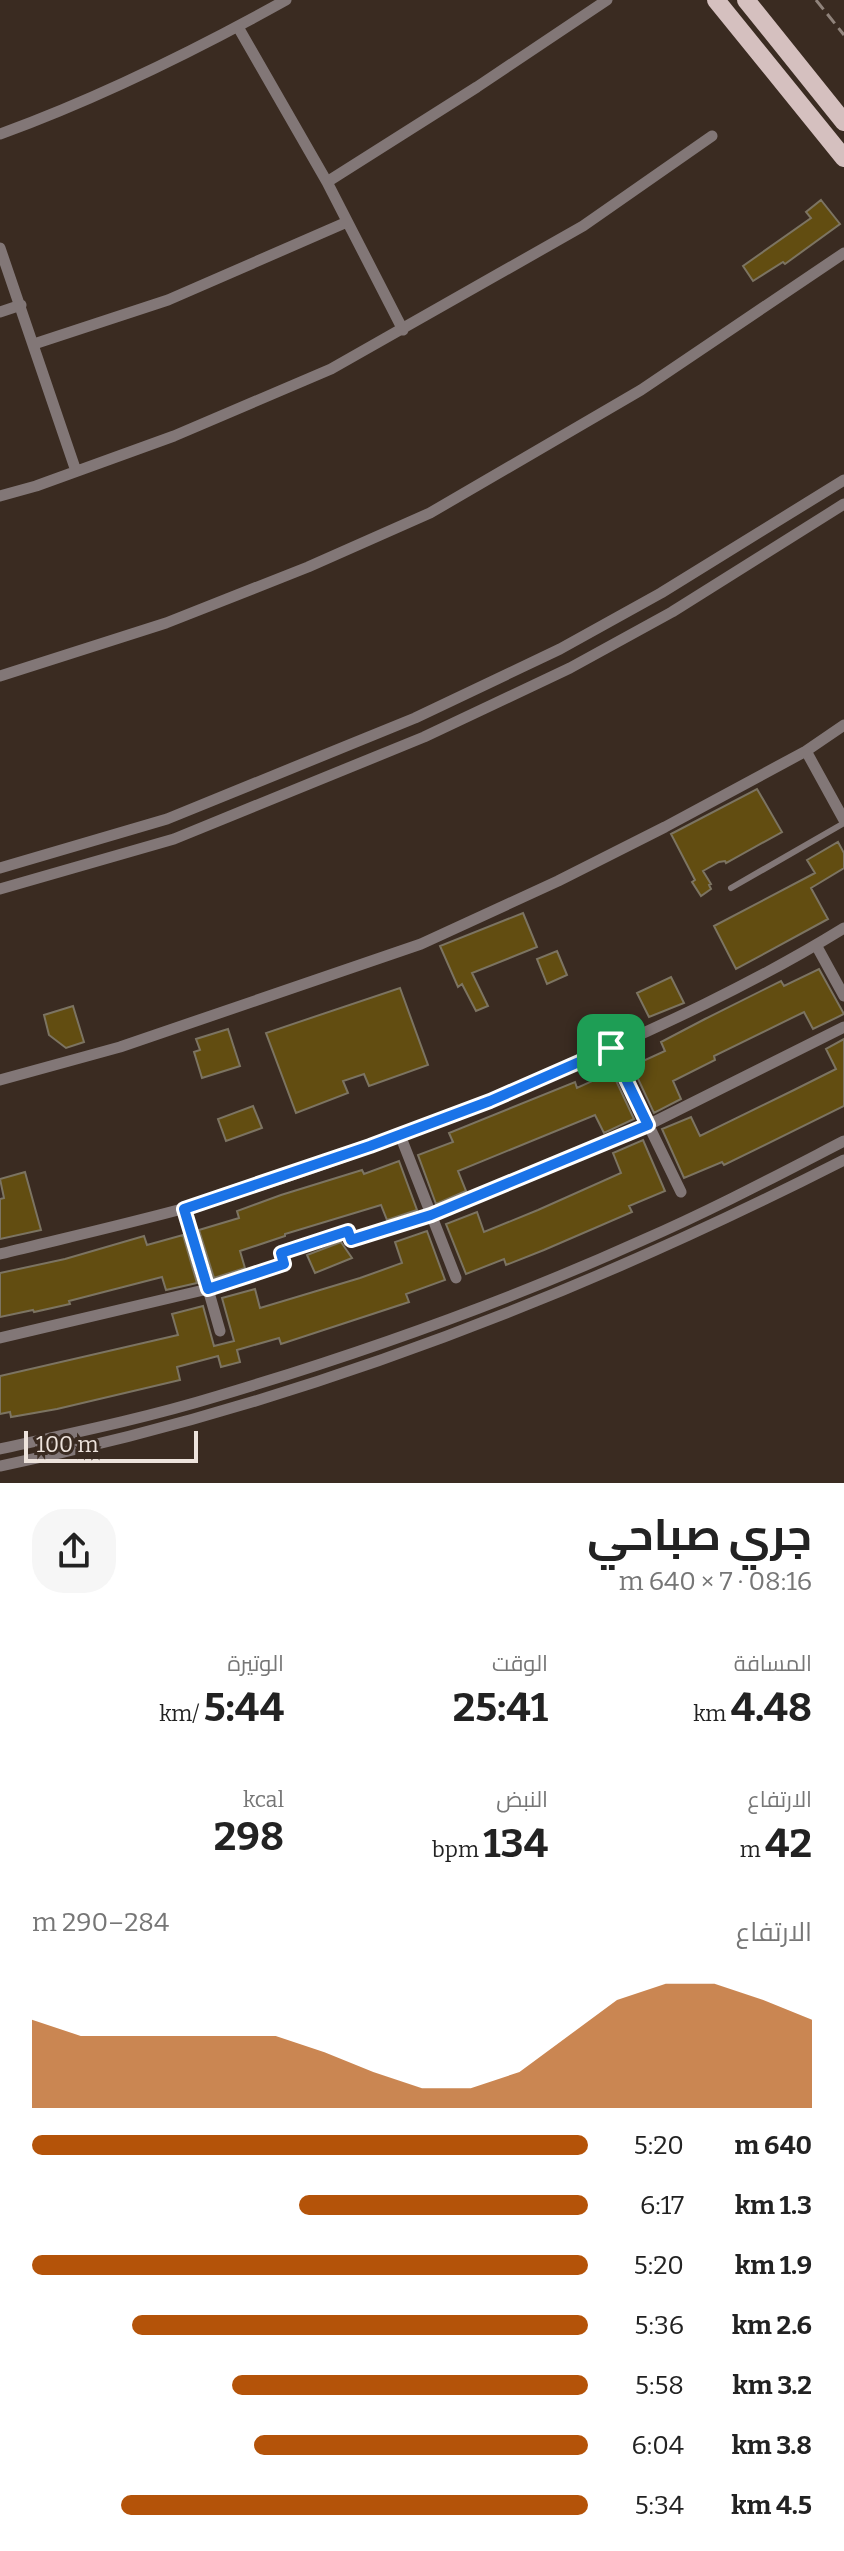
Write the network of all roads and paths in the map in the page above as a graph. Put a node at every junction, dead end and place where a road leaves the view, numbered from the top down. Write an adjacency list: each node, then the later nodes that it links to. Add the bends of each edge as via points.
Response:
1 (286, 0): 5 (street)
2 (607, 0): 10 (street)
3 (716, 0): 9 (main road)
4 (746, 0): 6 (main road)
5 (238, 27): 7 (street); 10 (street)
6 (844, 122)
7 (0, 134)
8 (712, 136): 16 (street, via 583,226)
9 (844, 158)
10 (327, 182): 11 (street)
11 (347, 222): 16 (street); 17 (street, via 168,300)
12 (0, 248): 14 (street)
13 (844, 253): 22 (street, via 641,390 430,513 166,623)
14 (21, 305): 15 (street); 17 (street)
15 (0, 312)
16 (403, 330): 18 (street, via 251,405)
17 (34, 344): 18 (street)
18 (76, 471): 20 (street)
19 (844, 480): 26 (street, via 661,593 560,649 415,718 167,819)
20 (0, 496)
21 (844, 504): 28 (street, via 672,612 570,668 424,737 174,839)
22 (0, 676)
23 (844, 725): 24 (street)
24 (806, 751): 25 (street); 34 (street, via 585,868 421,944 134,1043)
25 (844, 822): 27 (lane)
26 (0, 868)
27 (731, 888)
28 (0, 889)
29 (844, 928): 30 (street)
30 (816, 945): 31 (street); 33 (street)
31 (844, 996)
32 (844, 1027): 35 (street)
33 (611, 1048): 35 (street); 36 (street)
34 (0, 1080)
35 (648, 1125): 39 (street); 41 (street)
36 (400, 1135): 40 (street); 41 (street)
37 (844, 1141): 47 (street, via 643,1241 435,1324 214,1397)
38 (844, 1160): 48 (street, via 652,1253 436,1340 176,1424)
39 (681, 1192)
40 (184, 1209): 42 (street); 44 (street)
41 (431, 1215): 43 (street); 44 (street, via 351,1240 348,1231 281,1253 284,1264)
42 (0, 1254)
43 (456, 1278)
44 (208, 1289): 45 (street); 46 (street)
45 (220, 1331)
46 (0, 1338)
47 (0, 1449)
48 (0, 1466)

